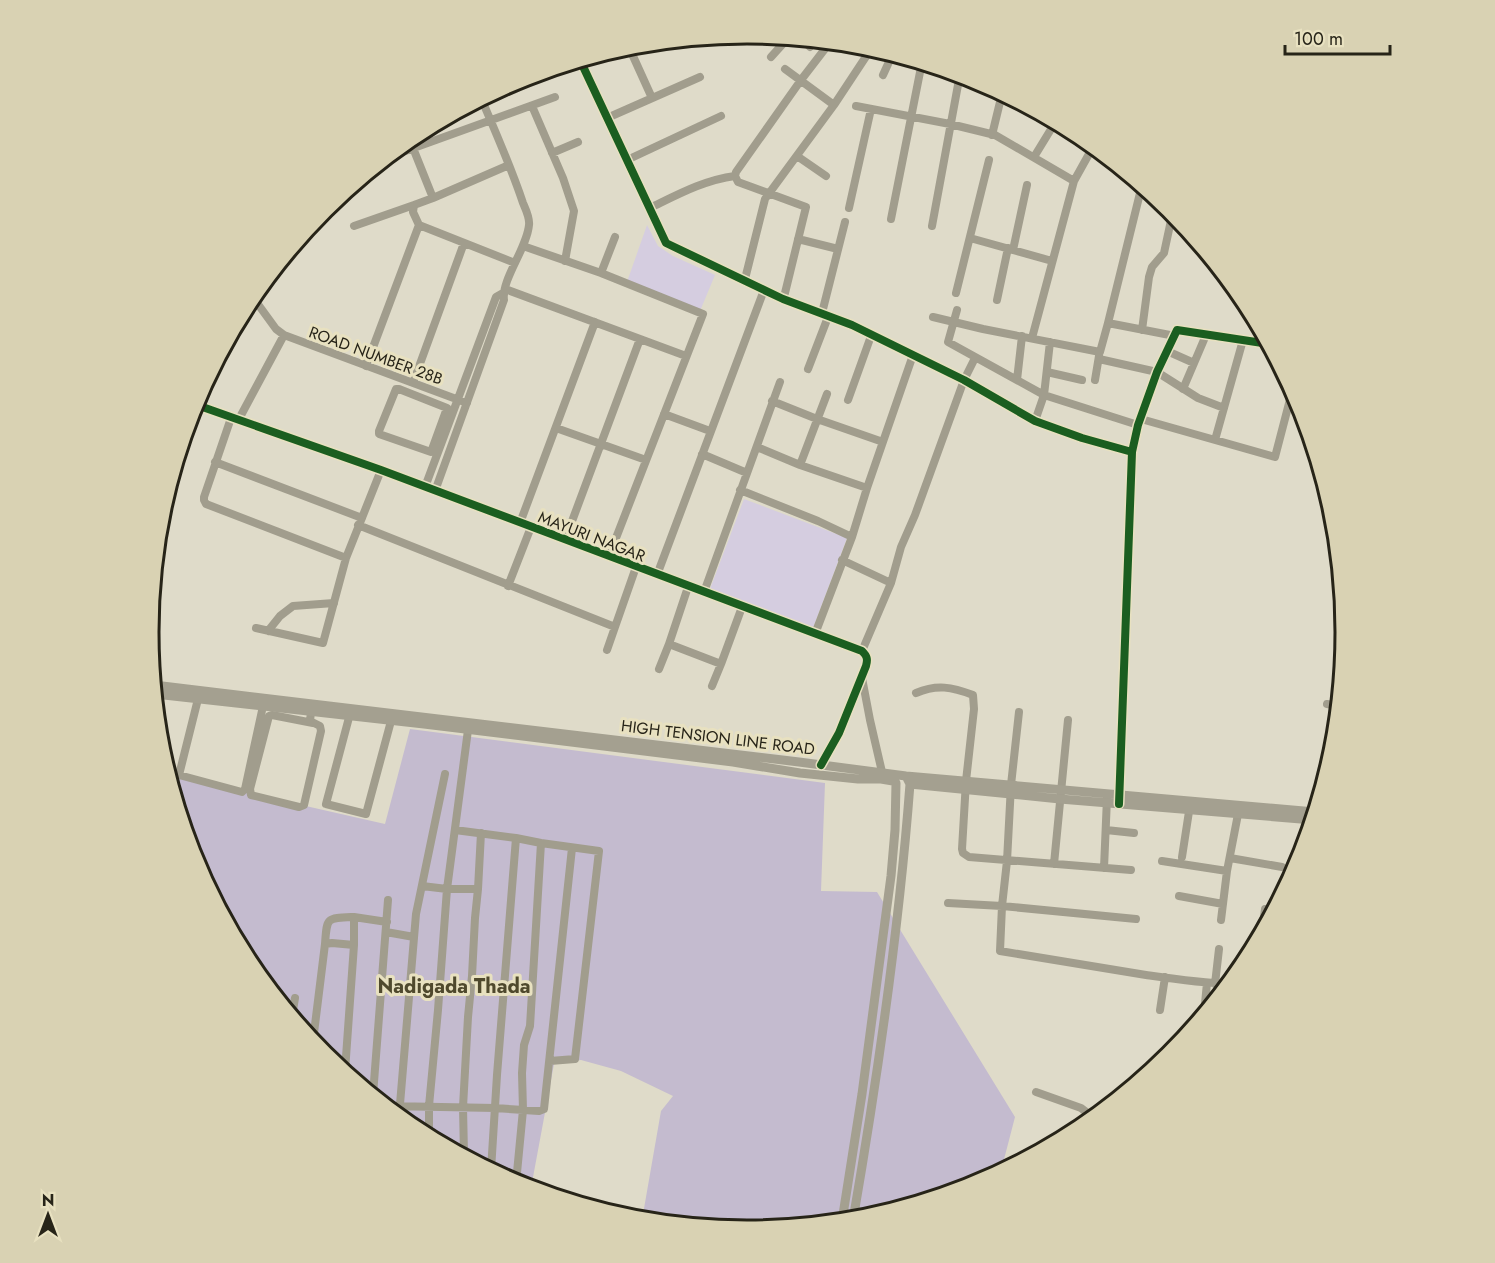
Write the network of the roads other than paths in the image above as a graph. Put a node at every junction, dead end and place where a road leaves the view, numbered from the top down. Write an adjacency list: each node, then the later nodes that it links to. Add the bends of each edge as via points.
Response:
1 (782, 45): 5 (street)
2 (825, 49): 12 (street)
3 (633, 55): 15 (street)
4 (866, 56): 18 (street)
5 (771, 57)
6 (889, 61): 10 (street)
7 (583, 67): 24 (street)
8 (785, 69): 12 (street)
9 (920, 70): 23 (street)
10 (883, 75)
11 (700, 77): 15 (street)
12 (801, 80): 18 (street); 39 (street)
13 (958, 83): 26 (street)
14 (555, 97): 19 (street)
15 (652, 98): 24 (street)
16 (1000, 102): 28 (street)
17 (485, 105): 25 (street)
18 (834, 105): 34 (street)
19 (532, 106): 25 (street); 32 (street)
20 (856, 106): 21 (street)
21 (871, 109): 23 (street); 48 (street)
22 (721, 116): 36 (street)
23 (911, 116): 26 (street); 49 (street)
24 (607, 118): 36 (street)
25 (490, 121): 30 (street); 38 (street)
26 (950, 124): 28 (street); 54 (street)
27 (1052, 128): 35 (street)
28 (992, 135): 35 (street)
29 (578, 142): 32 (street)
30 (415, 147)
31 (413, 148): 45 (street)
32 (552, 153): 62 (street, via 574,211)
33 (1089, 154): 41 (street)
34 (796, 156): 40 (street); 43 (street)
35 (1034, 157): 41 (street)
36 (627, 160): 47 (street)
37 (989, 160): 56 (street)
38 (509, 165): 45 (street); 59 (street, via 530,222)
39 (735, 176): 43 (street, via 738,182); 47 (street, via 718,178)
40 (826, 176)
41 (1074, 181): 63 (street)
42 (1027, 185): 61 (street)
43 (769, 193): 57 (street, via 806,207); 66 (street)
44 (1140, 194): 79 (street)
45 (433, 198): 46 (street)
46 (414, 206): 52 (street); 53 (street)
47 (650, 208): 67 (street, via 666,243)
48 (849, 208)
49 (891, 219)
50 (845, 222): 60 (street)
51 (1170, 224): 80 (street, via 1164,253 1149,277)
52 (419, 225): 58 (street); 97 (street)
53 (354, 226)
54 (932, 226)
55 (615, 237): 65 (street)
56 (970, 238): 61 (street); 70 (street)
57 (798, 239): 60 (street); 69 (street)
58 (464, 243): 64 (street); 106 (street)
59 (523, 246): 62 (street); 64 (street)
60 (838, 249): 73 (street)
61 (1010, 249): 63 (street); 71 (street)
62 (565, 261): 65 (street)
63 (1052, 261): 86 (street)
64 (515, 263): 68 (street)
65 (601, 273): 94 (street, via 703,314)
66 (746, 275)
67 (764, 290): 75 (street); 124 (street)
68 (504, 291): 77 (street); 110 (street, via 496,297); 114 (street)
69 (784, 293)
70 (956, 293)
71 (997, 300)
72 (259, 305): 81 (street)
73 (823, 309)
74 (957, 310): 78 (street)
75 (828, 317): 83 (street); 98 (street)
76 (933, 317): 78 (street)
77 (595, 322): 87 (street); 122 (street)
78 (953, 323): 84 (street); 95 (street, via 948,342)
79 (1108, 323): 80 (street); 93 (street)
80 (1142, 330): 85 (street)
81 (284, 335): 97 (street, ROAD NUMBER 28B); 118 (street)
82 (1206, 335): 85 (street, via 1177,330); 88 (street); 96 (street)
83 (871, 336): 92 (street); 111 (street)
84 (1022, 336): 86 (street); 102 (street)
85 (1175, 336): 91 (street)
86 (1032, 338): 89 (street)
87 (640, 339): 94 (street); 128 (street)
88 (1243, 340): 90 (street); 116 (street)
89 (1050, 342): 93 (street); 99 (street)
90 (1259, 343)
91 (1167, 351): 96 (street); 100 (street)
92 (913, 355): 101 (street); 127 (street)
93 (1100, 355): 100 (street); 104 (street)
94 (686, 357): 117 (street)
95 (975, 358): 101 (street); 102 (street)
96 (1194, 363): 107 (street)
97 (366, 366): 106 (street, ROAD NUMBER 28B)
98 (808, 369)
99 (1047, 372): 103 (street); 109 (street)
100 (1157, 372): 107 (street); 121 (street)
101 (964, 380): 120 (street); 151 (street, via 901,547)
102 (1017, 380): 109 (street)
103 (1082, 380)
104 (1095, 380)
105 (780, 382): 112 (street)
106 (413, 384): 110 (street, ROAD NUMBER 28B)
107 (1184, 389): 116 (street)
108 (827, 394): 119 (street)
109 (1044, 395): 120 (street); 121 (street)
110 (458, 399): 114 (street, ROAD NUMBER 28B); 123 (street)
111 (848, 400)
112 (772, 401): 119 (street); 129 (street)
113 (1289, 402): 126 (street, via 1275,457)
114 (467, 403): 125 (street)
115 (204, 407): 118 (street, MAYURI NAGAR)
116 (1224, 408): 126 (street)
117 (664, 414): 124 (street); 132 (street)
118 (235, 418): 133 (street); 135 (street, MAYURI NAGAR)
119 (818, 420): 127 (street); 134 (street)
120 (1035, 421): 130 (street)
121 (1140, 422): 126 (street); 130 (street)
122 (556, 428): 128 (street); 142 (street)
123 (444, 429): 123 (street, via 429,452 379,433 396,389 446,407); 125 (street); 137 (street)
124 (710, 431): 131 (street)
125 (456, 433): 140 (street)
126 (1215, 440)
127 (883, 442): 138 (street)
128 (601, 444): 132 (street); 145 (street)
129 (757, 447): 134 (street); 136 (street)
130 (1132, 452): 192 (street)
131 (702, 454): 136 (street); 150 (street)
132 (646, 460): 146 (street)
133 (215, 462): 141 (street); 147 (street, via 204,497 206,504)
134 (800, 465): 138 (street)
135 (381, 470): 137 (street, MAYURI NAGAR); 141 (street)
136 (747, 472): 139 (street)
137 (425, 487): 140 (street, MAYURI NAGAR)
138 (867, 488): 144 (street)
139 (740, 490): 144 (street); 154 (street)
140 (435, 491): 142 (street, MAYURI NAGAR)
141 (360, 521): 147 (street); 152 (street)
142 (520, 523): 143 (street, MAYURI NAGAR)
143 (531, 527): 145 (street, MAYURI NAGAR); 152 (street)
144 (852, 537): 148 (street)
145 (566, 540): 146 (street, MAYURI NAGAR)
146 (609, 556): 149 (street, MAYURI NAGAR)
147 (346, 558): 155 (street)
148 (842, 560): 151 (street); 160 (street)
149 (636, 567): 150 (street, MAYURI NAGAR); 157 (street)
150 (657, 575): 153 (street, MAYURI NAGAR)
151 (891, 584): 163 (street)
152 (508, 586): 157 (street)
153 (688, 586): 154 (street, MAYURI NAGAR); 161 (street)
154 (704, 592): 156 (street, MAYURI NAGAR)
155 (334, 603): 159 (street, via 293,606); 159 (street, via 322,644)
156 (742, 607): 160 (street, MAYURI NAGAR); 164 (street)
157 (615, 627): 162 (street)
158 (256, 628): 159 (street)
159 (268, 631)
160 (815, 634): 163 (street, MAYURI NAGAR)
161 (669, 644): 164 (street); 165 (street)
162 (607, 650)
163 (862, 651): 166 (street, via 867,656)
164 (721, 664): 168 (street)
165 (658, 669)
166 (862, 677): 184 (street); 185 (street)
167 (163, 686): 177 (main road, HIGH TENSION LINE ROAD)
168 (712, 686)
169 (916, 693): 188 (street, via 941,687 973,695)
170 (164, 695): 171 (main road, HIGH TENSION LINE ROAD)
171 (198, 699): 174 (main road, HIGH TENSION LINE ROAD); 174 (street, via 178,773 242,792)
172 (1327, 704): 173 (street)
173 (1330, 705)
174 (263, 706): 175 (main road, HIGH TENSION LINE ROAD)
175 (277, 712): 176 (main road, HIGH TENSION LINE ROAD); 181 (street); 181 (street, via 268,717 250,793 299,807 305,803 321,731)
176 (311, 712): 177 (main road, HIGH TENSION LINE ROAD); 181 (street)
177 (350, 712): 180 (main road, HIGH TENSION LINE ROAD); 180 (street, via 326,804 366,814); 183 (main road, HIGH TENSION LINE ROAD)
178 (1019, 712): 189 (street)
179 (1068, 720): 190 (street)
180 (390, 721): 182 (main road, HIGH TENSION LINE ROAD)
181 (313, 723)
182 (468, 730): 183 (main road, HIGH TENSION LINE ROAD); 197 (street)
183 (635, 746): 184 (main road, HIGH TENSION LINE ROAD); 242 (main road, HIGH TENSION LINE ROAD, via 819,776 896,783 891,876)
184 (821, 765): 185 (main road, HIGH TENSION LINE ROAD)
185 (882, 772): 187 (main road, HIGH TENSION LINE ROAD)
186 (445, 774): 213 (street)
187 (908, 780): 188 (main road, HIGH TENSION LINE ROAD); 243 (main road, via 900,896)
188 (966, 785): 189 (main road, HIGH TENSION LINE ROAD); 206 (street, via 962,852 969,857)
189 (1011, 789): 190 (main road); 206 (street)
190 (1060, 794): 191 (main road); 208 (street)
191 (1107, 798): 192 (main road); 198 (street)
192 (1119, 800): 193 (main road)
193 (1190, 806): 194 (main road); 204 (street)
194 (1239, 810): 195 (main road); 196 (main road); 205 (street)
195 (1307, 812)
196 (1305, 819)
197 (455, 830): 199 (street); 214 (street)
198 (1106, 830): 200 (street); 210 (street)
199 (481, 833): 201 (street); 215 (street)
200 (1134, 833)
201 (516, 838): 202 (street); 248 (street)
202 (541, 843): 203 (street); 249 (street, via 530,1026 522,1072)
203 (572, 848): 239 (street); 239 (street, via 598,851 575,1059)
204 (1182, 857)
205 (1230, 858): 209 (street); 212 (street)
206 (1007, 861): 208 (street); 220 (street)
207 (1162, 861): 212 (street)
208 (1054, 864): 210 (street)
209 (1282, 867)
210 (1104, 868): 211 (street)
211 (1131, 870)
212 (1227, 871): 219 (street)
213 (422, 886): 214 (street); 226 (street)
214 (447, 889): 215 (street); 246 (street)
215 (478, 889): 247 (street)
216 (1179, 896): 219 (street)
217 (388, 900): 224 (street)
218 (948, 903): 220 (street)
219 (1223, 904): 223 (street)
220 (1002, 906): 222 (street); 230 (street, via 1000,951)
221 (354, 917): 224 (street); 227 (street, via 330,919); 228 (street)
222 (1136, 919)
223 (1221, 920)
224 (387, 922): 225 (street)
225 (386, 932): 226 (street); 240 (street)
226 (414, 937): 244 (street)
227 (325, 944): 228 (street); 237 (street)
228 (354, 945): 238 (street)
229 (1219, 949): 231 (street)
230 (1165, 977): 231 (street); 236 (street)
231 (1211, 983): 232 (street); 233 (street)
232 (1218, 983)
233 (1208, 997)
234 (295, 998): 235 (street)
235 (294, 1005)
236 (1160, 1010)
237 (315, 1029)
238 (346, 1060)
239 (550, 1061): 249 (street, via 544,1109)
240 (374, 1085)
241 (1036, 1092): 250 (street)
242 (862, 1094): 243 (main road); 256 (main road)
243 (874, 1096): 255 (main road)
244 (399, 1104)
245 (401, 1106): 246 (street)
246 (429, 1106): 247 (street); 251 (street)
247 (463, 1107): 248 (street); 252 (street)
248 (495, 1108): 249 (street); 253 (street)
249 (523, 1110): 254 (street)
250 (1085, 1112)
251 (429, 1125)
252 (464, 1147)
253 (492, 1161)
254 (517, 1173)
255 (855, 1209)
256 (844, 1211)

